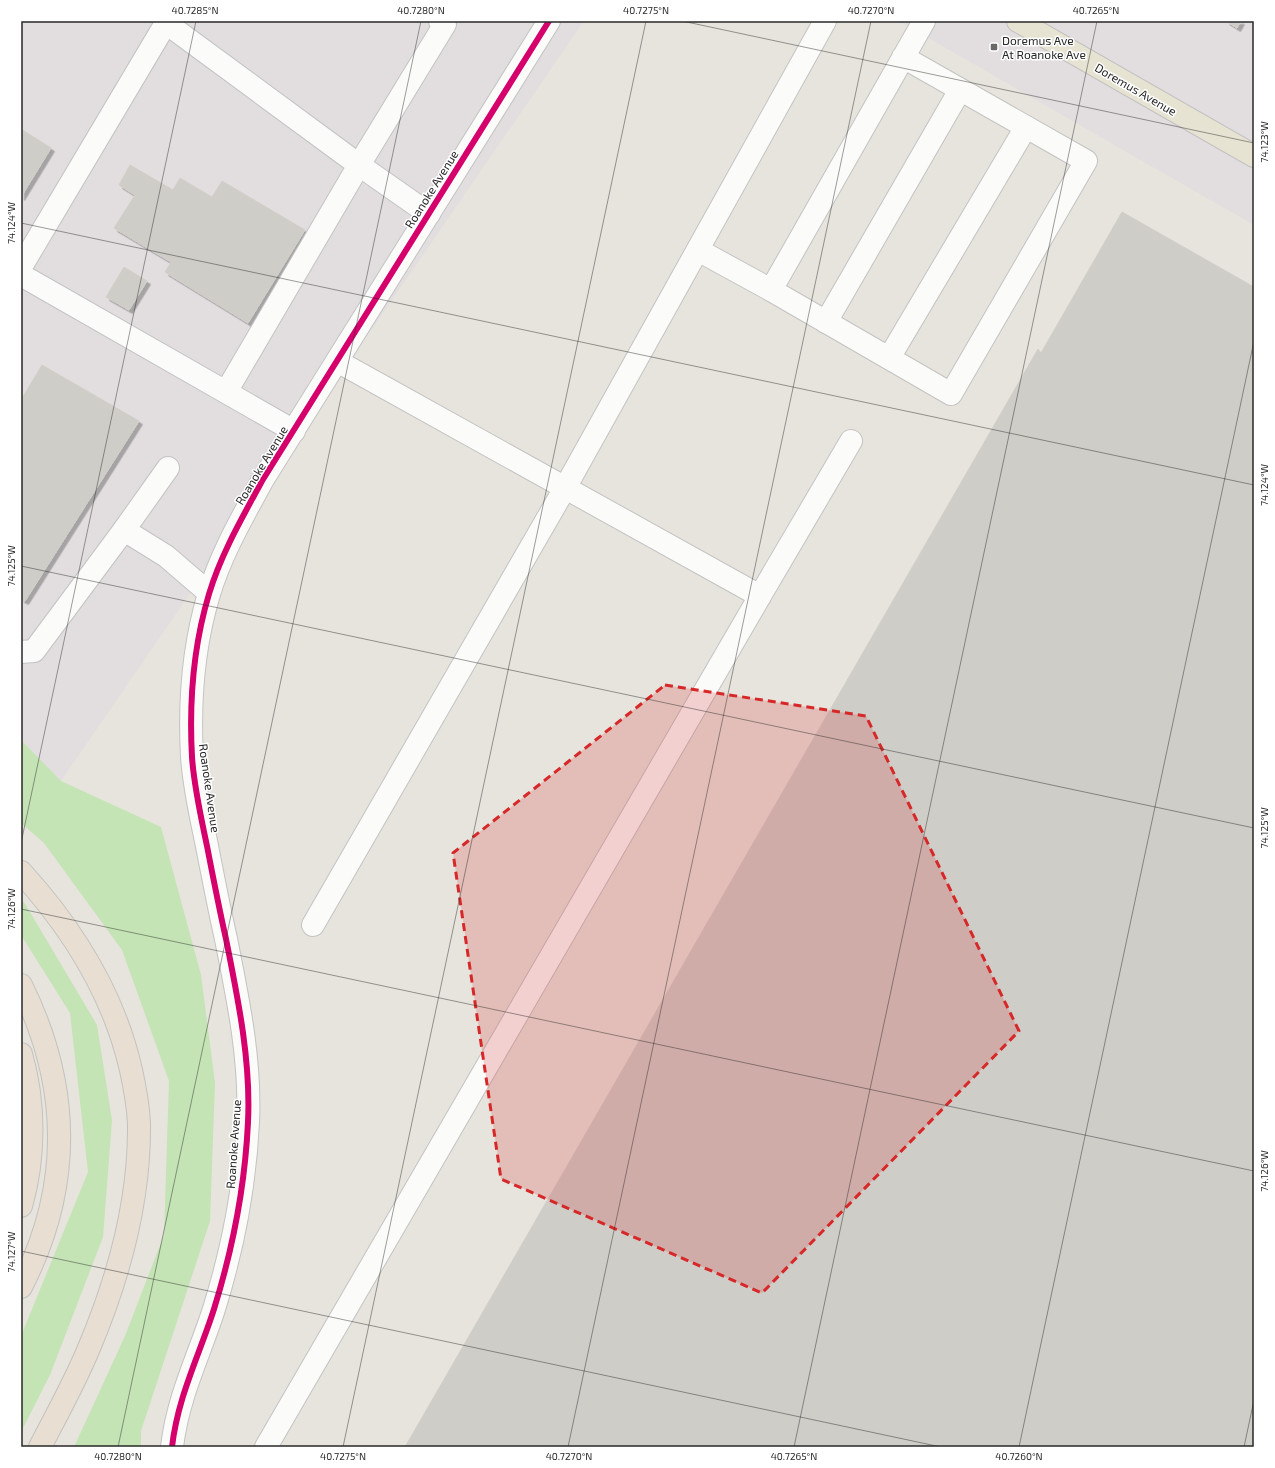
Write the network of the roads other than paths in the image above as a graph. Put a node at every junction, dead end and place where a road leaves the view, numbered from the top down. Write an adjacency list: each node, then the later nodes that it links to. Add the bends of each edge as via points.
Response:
1 (440, 21): 11 (street, via 445,24)
2 (549, 21): 12 (street, Roanoke Avenue)
3 (826, 21): 13 (street)
4 (924, 21): 7 (street)
5 (1018, 21): 10 (main road, Doremus Avenue)
6 (185, 27): 11 (street); 14 (street, via 166,23)
7 (903, 57): 8 (street); 16 (street)
8 (960, 90): 9 (street); 17 (street)
9 (1026, 128): 18 (street); 18 (street, via 1086,161 951,394)
10 (1254, 156)
11 (359, 165): 12 (street); 20 (street)
12 (428, 214): 19 (street, Roanoke Avenue)
13 (698, 250): 16 (street); 24 (street)
14 (21, 267)
15 (21, 275): 20 (street)
16 (771, 290): 17 (street)
17 (826, 322): 18 (street)
18 (889, 358)
19 (338, 361): 21 (street, Roanoke Avenue); 24 (street)
20 (226, 392): 21 (street)
21 (294, 431): 26 (street, Roanoke Avenue, via 262,481 232,536)
22 (851, 441): 27 (street)
23 (168, 468): 25 (street)
24 (565, 488): 27 (street); 30 (street)
25 (124, 530): 26 (street, via 166,556); 28 (street, via 34,651)
26 (209, 593): 36 (street, Roanoke Avenue, via 196,647 191,706 192,759 199,810 237,993 246,1056 248,1121 243,1186 230,1253 214,1311 181,1399)
27 (760, 596): 37 (street)
28 (21, 652)
29 (21, 872): 35 (highway, via 76,940 104,992 128,1059 139,1122 136,1183 124,1250 89,1349)
30 (312, 925)
31 (21, 985): 34 (highway, via 50,1065 56,1089 60,1138 55,1191 48,1220)
32 (21, 1054): 33 (highway, via 30,1092 31,1112 30,1157)
33 (21, 1206)
34 (21, 1287)
35 (40, 1447)
36 (172, 1447)
37 (266, 1447)

